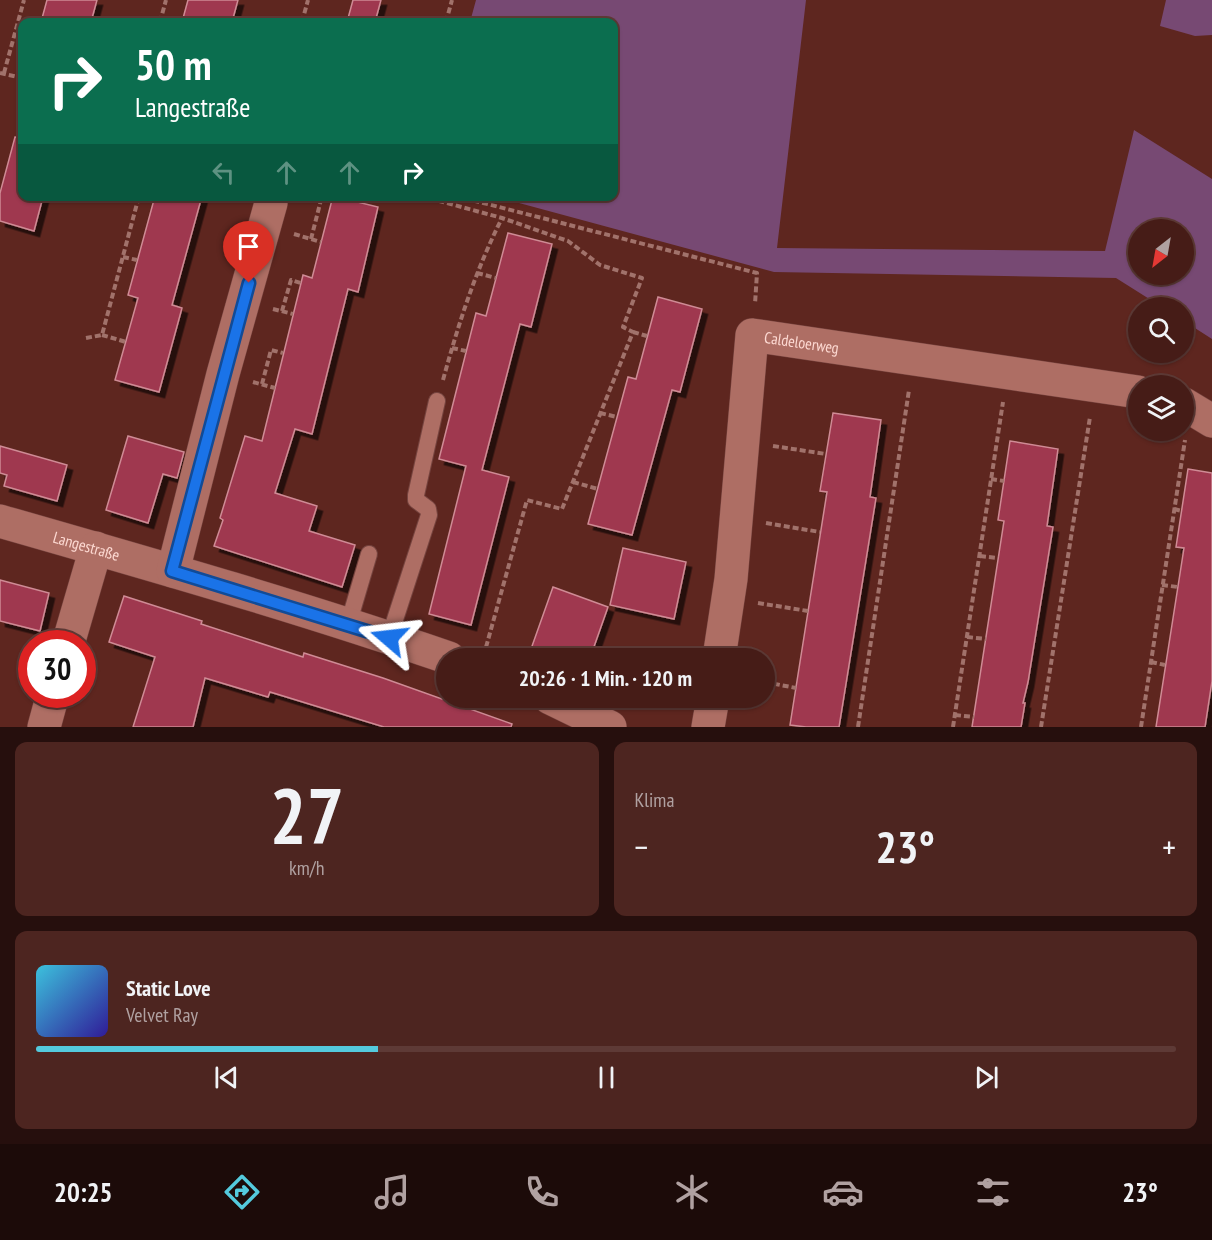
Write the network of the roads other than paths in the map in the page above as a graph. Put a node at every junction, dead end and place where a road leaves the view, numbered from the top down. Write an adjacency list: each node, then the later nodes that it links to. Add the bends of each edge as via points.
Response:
1 (271, 204): 7 (street)
2 (1128, 391): 11 (street, Caldeloerweg, via 752,335 728,598)
3 (437, 401): 10 (lane, via 416,495 429,515)
4 (0, 521): 5 (street, Langestraße)
5 (96, 548): 7 (street, Langestraße); 9 (street)
6 (369, 554): 8 (lane)
7 (172, 571): 8 (street, Langestraße)
8 (348, 625): 10 (street, Langestraße)
9 (72, 630)
10 (389, 638): 12 (street, Langestraße)
11 (720, 648)
12 (436, 654)
13 (49, 708): 16 (street)
14 (571, 708): 17 (street)
15 (711, 708): 18 (street)
16 (44, 727)
17 (610, 727)
18 (708, 727)

